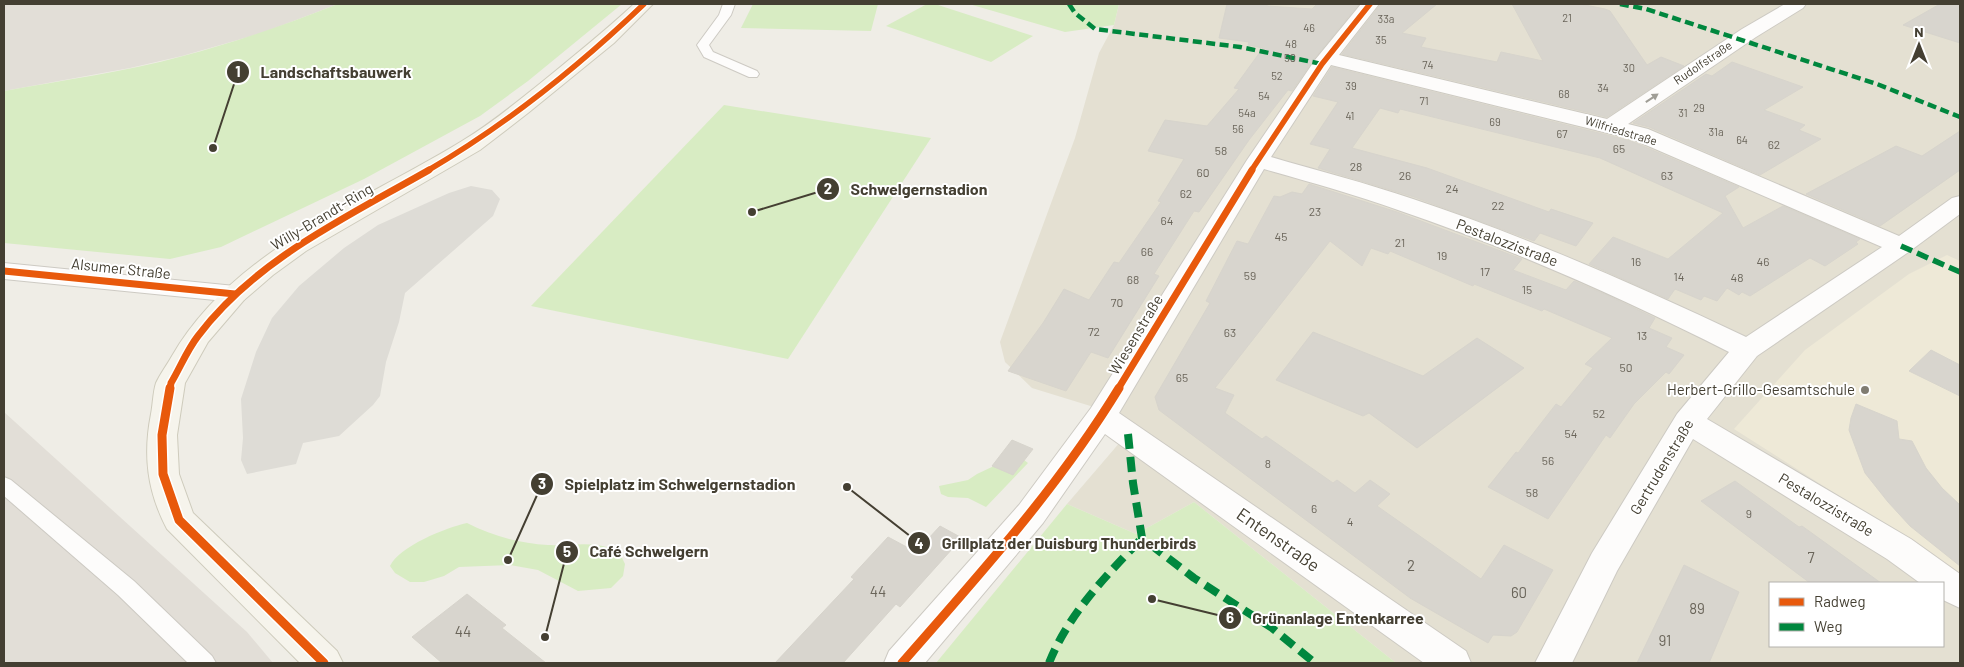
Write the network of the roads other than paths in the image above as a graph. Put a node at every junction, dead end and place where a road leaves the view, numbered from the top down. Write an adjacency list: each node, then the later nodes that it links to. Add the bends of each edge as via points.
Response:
1 (644, 4): 12 (main road, Willy-Brandt-Ring, via 521,110 472,145 297,246)
2 (729, 4): 6 (lane, via 725,16 703,44 708,54)
3 (1370, 4): 5 (street, Wiesenstraße)
4 (1789, 5): 7 (street, Rudolfstraße, one-way to 4)
5 (1327, 58): 7 (street, Wilfriedstraße); 8 (street, Wiesenstraße)
6 (753, 74)
7 (1611, 126): 10 (street, Wilfriedstraße, via 1640,134)
8 (1258, 160): 13 (street, Pestalozzistraße, via 1357,189 1488,234 1667,308); 14 (street, Wiesenstraße)
9 (1960, 203): 10 (street, Gertrudenstraße)
10 (1901, 246): 13 (street, Gertrudenstraße)
11 (4, 271): 12 (street, Alsumer Straße)
12 (236, 294): 19 (main road, Willy-Brandt-Ring, via 197,336 171,384 162,435 163,474 179,520)
13 (1747, 348): 15 (street, Gertrudenstraße)
14 (1102, 416): 20 (street, Wiesenstraße, via 1031,514); 21 (street, Entenstraße)
15 (1688, 422): 17 (street, Pestalozzistraße, via 1899,550); 22 (street, Gertrudenstraße, via 1604,562)
16 (4, 485): 18 (lane, via 126,588)
17 (1960, 593)
18 (204, 663)
19 (324, 663)
20 (902, 663)
21 (1453, 663)
22 (1553, 663)

